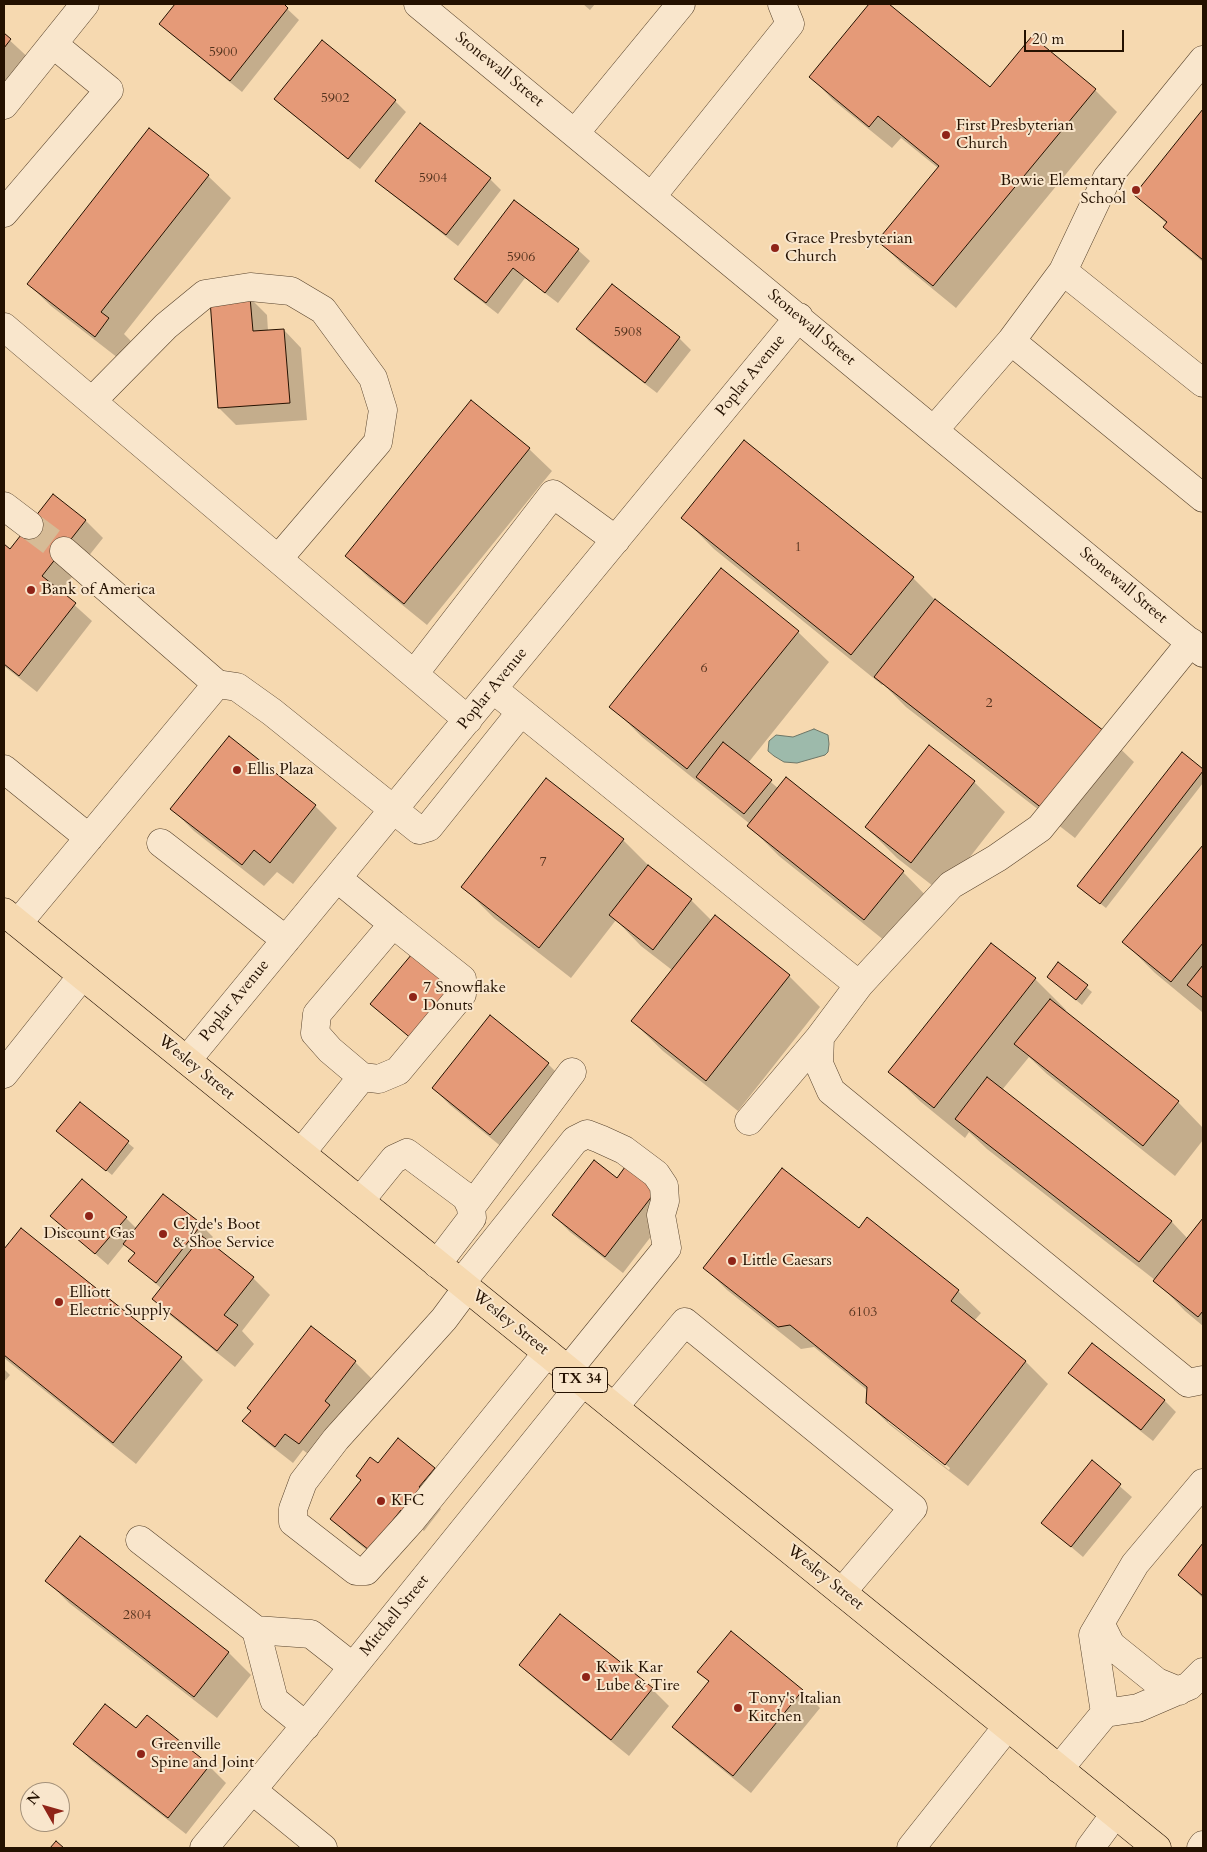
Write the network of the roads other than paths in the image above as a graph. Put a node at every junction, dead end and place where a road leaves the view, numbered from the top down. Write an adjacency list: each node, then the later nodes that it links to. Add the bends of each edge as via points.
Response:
1 (85, 4): 5 (street)
2 (418, 4): 8 (street, Stonewall Street)
3 (681, 4): 8 (street)
4 (782, 4): 9 (street, via 790,24)
5 (52, 44): 7 (street); 10 (street, via 109,90)
6 (1203, 60): 11 (street, via 1107,178)
7 (4, 105)
8 (575, 133): 9 (street, Stonewall Street)
9 (652, 196): 12 (street, Stonewall Street)
10 (4, 213)
11 (1063, 271): 14 (street); 15 (street)
12 (799, 318): 17 (street, Stonewall Street); 21 (street, Poplar Avenue)
13 (4, 327): 16 (street)
14 (1011, 341): 17 (street); 18 (street)
15 (1203, 383)
16 (92, 401): 23 (street); 23 (street, via 166,326 205,294 250,287 291,291 323,310 373,378 383,410 378,442)
17 (934, 430): 24 (street, Stonewall Street)
18 (1203, 498)
19 (4, 506): 20 (street)
20 (29, 525)
21 (616, 540): 25 (street, via 553,494); 27 (street, Poplar Avenue)
22 (64, 551): 26 (street)
23 (278, 559): 25 (street)
24 (1197, 648): 39 (street, via 1040,828 951,885)
25 (414, 674): 29 (street)
26 (217, 684): 31 (street, via 237,687); 32 (street)
27 (493, 689): 28 (street); 29 (street, Poplar Avenue)
28 (521, 712): 31 (street, via 429,827 419,830); 39 (street)
29 (468, 720): 31 (street, Poplar Avenue)
30 (4, 769): 32 (street)
31 (394, 809): 34 (street, Poplar Avenue)
32 (89, 838): 35 (street)
33 (161, 842): 37 (street)
34 (337, 878): 36 (street); 37 (street, Poplar Avenue)
35 (11, 917): 38 (main road, Wesley Street / TX 34)
36 (393, 924): 44 (street, via 317,1014 315,1033); 44 (street, via 462,979 462,994 398,1071 379,1079)
37 (286, 940): 41 (street, Poplar Avenue)
38 (82, 976): 41 (main road, Wesley Street / TX 34); 42 (street)
39 (859, 985): 40 (street)
40 (820, 1037): 45 (street); 53 (street, via 819,1064 831,1092 1188,1383)
41 (187, 1060): 46 (main road, Wesley Street / TX 34)
42 (6, 1068)
43 (572, 1072): 48 (street)
44 (362, 1077): 46 (street)
45 (749, 1121)
46 (301, 1153): 47 (main road, Wesley Street / TX 34)
47 (360, 1201): 48 (street, via 394,1159 407,1153 466,1197); 49 (main road, Wesley Street / TX 34)
48 (471, 1207): 49 (street, via 472,1218)
49 (437, 1264): 50 (main road, Wesley Street / TX 34)
50 (464, 1285): 51 (main road, Wesley Street / TX 34); 51 (street, Mitchell Street, via 444,1319 336,1439 303,1482 293,1509 293,1522 356,1571 366,1571 411,1521); 52 (street, Mitchell Street, via 575,1140 587,1134 600,1139 624,1150 656,1174 664,1186 666,1201 661,1216 667,1248)
51 (547, 1353): 52 (main road, Wesley Street / TX 34)
52 (575, 1376): 54 (main road, Wesley Street / TX 34); 60 (street, Mitchell Street)
53 (1203, 1380)
54 (614, 1407): 57 (main road, Wesley Street / TX 34); 57 (street, via 685,1322 913,1508)
55 (1203, 1484): 58 (street, via 1135,1564)
56 (140, 1540): 59 (street)
57 (842, 1592): 65 (main road, Wesley Street / TX 34)
58 (1100, 1623): 62 (street, via 1112,1645 1157,1682); 63 (street, via 1093,1635)
59 (256, 1630): 60 (street, via 311,1634); 64 (street, via 274,1700)
60 (353, 1667): 64 (street, Mitchell Street)
61 (1203, 1672): 62 (street)
62 (1179, 1691): 63 (street, via 1138,1708)
63 (1105, 1713): 66 (street)
64 (306, 1726): 67 (street, Mitchell Street)
65 (1007, 1727): 66 (main road, Wesley Street / TX 34); 71 (street)
66 (1060, 1770): 68 (main road, Wesley Street / TX 34)
67 (252, 1790): 69 (street, Mitchell Street); 70 (street)
68 (1115, 1814): 72 (street); 73 (main road, Wesley Street / TX 34)
69 (204, 1848)
70 (324, 1848)
71 (911, 1848)
72 (1090, 1848)
73 (1157, 1848)

